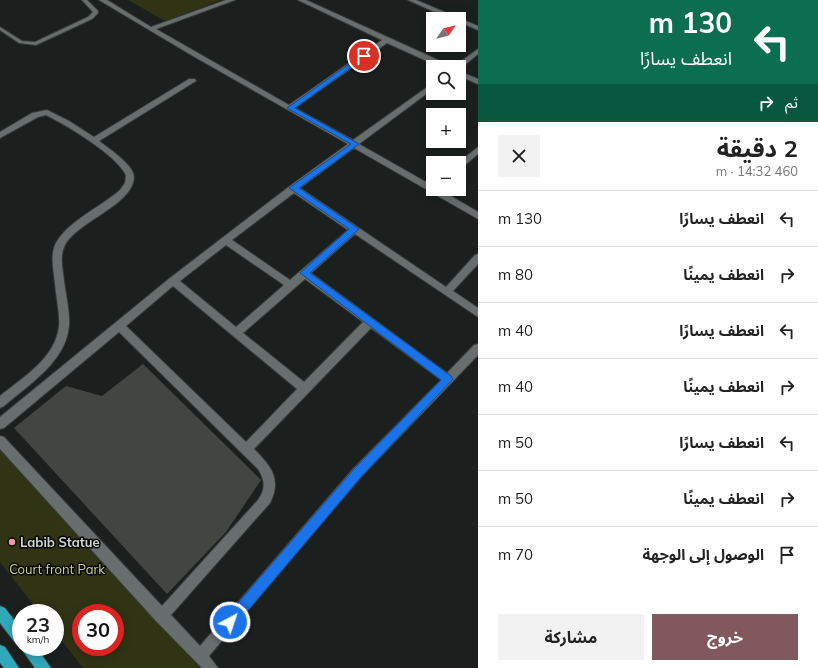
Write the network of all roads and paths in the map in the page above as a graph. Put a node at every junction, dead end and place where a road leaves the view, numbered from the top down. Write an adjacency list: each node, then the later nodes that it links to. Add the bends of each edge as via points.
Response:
1 (84, 0): 8 (lane, via 96,12 90,18 43,42 26,44)
2 (102, 0): 10 (street)
3 (232, 0): 10 (street)
4 (301, 0): 11 (street)
5 (413, 0): 6 (street)
6 (440, 12)
7 (466, 23): 9 (street)
8 (0, 28)
9 (478, 28)
10 (151, 29): 19 (street)
11 (388, 39): 13 (street); 19 (street)
12 (478, 51): 14 (street)
13 (432, 60)
14 (466, 60)
15 (466, 76): 17 (street)
16 (192, 81): 21 (street)
17 (478, 82)
18 (426, 90): 22 (street)
19 (290, 108): 22 (street)
20 (0, 135): 21 (street, via 35,115 47,112)
21 (93, 141): 43 (street, via 125,166 131,182 113,201 65,235 59,246 57,261 64,314 63,332 58,346 51,359)
22 (356, 144): 25 (street); 26 (street)
23 (478, 150): 24 (street)
24 (466, 161)
25 (426, 184)
26 (293, 188): 29 (street); 30 (street)
27 (445, 196): 28 (street)
28 (478, 216)
29 (355, 229): 32 (street); 35 (street)
30 (225, 240): 33 (street); 34 (street)
31 (478, 258): 35 (street)
32 (304, 273): 34 (street); 37 (street)
33 (173, 281): 38 (street); 39 (street)
34 (291, 285): 39 (street)
35 (448, 291): 36 (street)
36 (478, 313)
37 (369, 322): 41 (street); 42 (street)
38 (118, 325): 44 (street); 46 (street)
39 (237, 332): 42 (street)
40 (478, 348): 41 (street)
41 (448, 379): 52 (street, via 357,473)
42 (304, 389): 46 (street)
43 (0, 403)
44 (0, 424)
45 (0, 441): 48 (street)
46 (246, 449): 48 (street, via 268,472 271,489 267,498)
47 (0, 613): 49 (main road)
48 (161, 616): 52 (street)
49 (12, 628)
50 (0, 652): 53 (main road)
51 (34, 656): 54 (main road)
52 (200, 657): 55 (street)
53 (12, 668)
54 (44, 668)
55 (211, 668)

